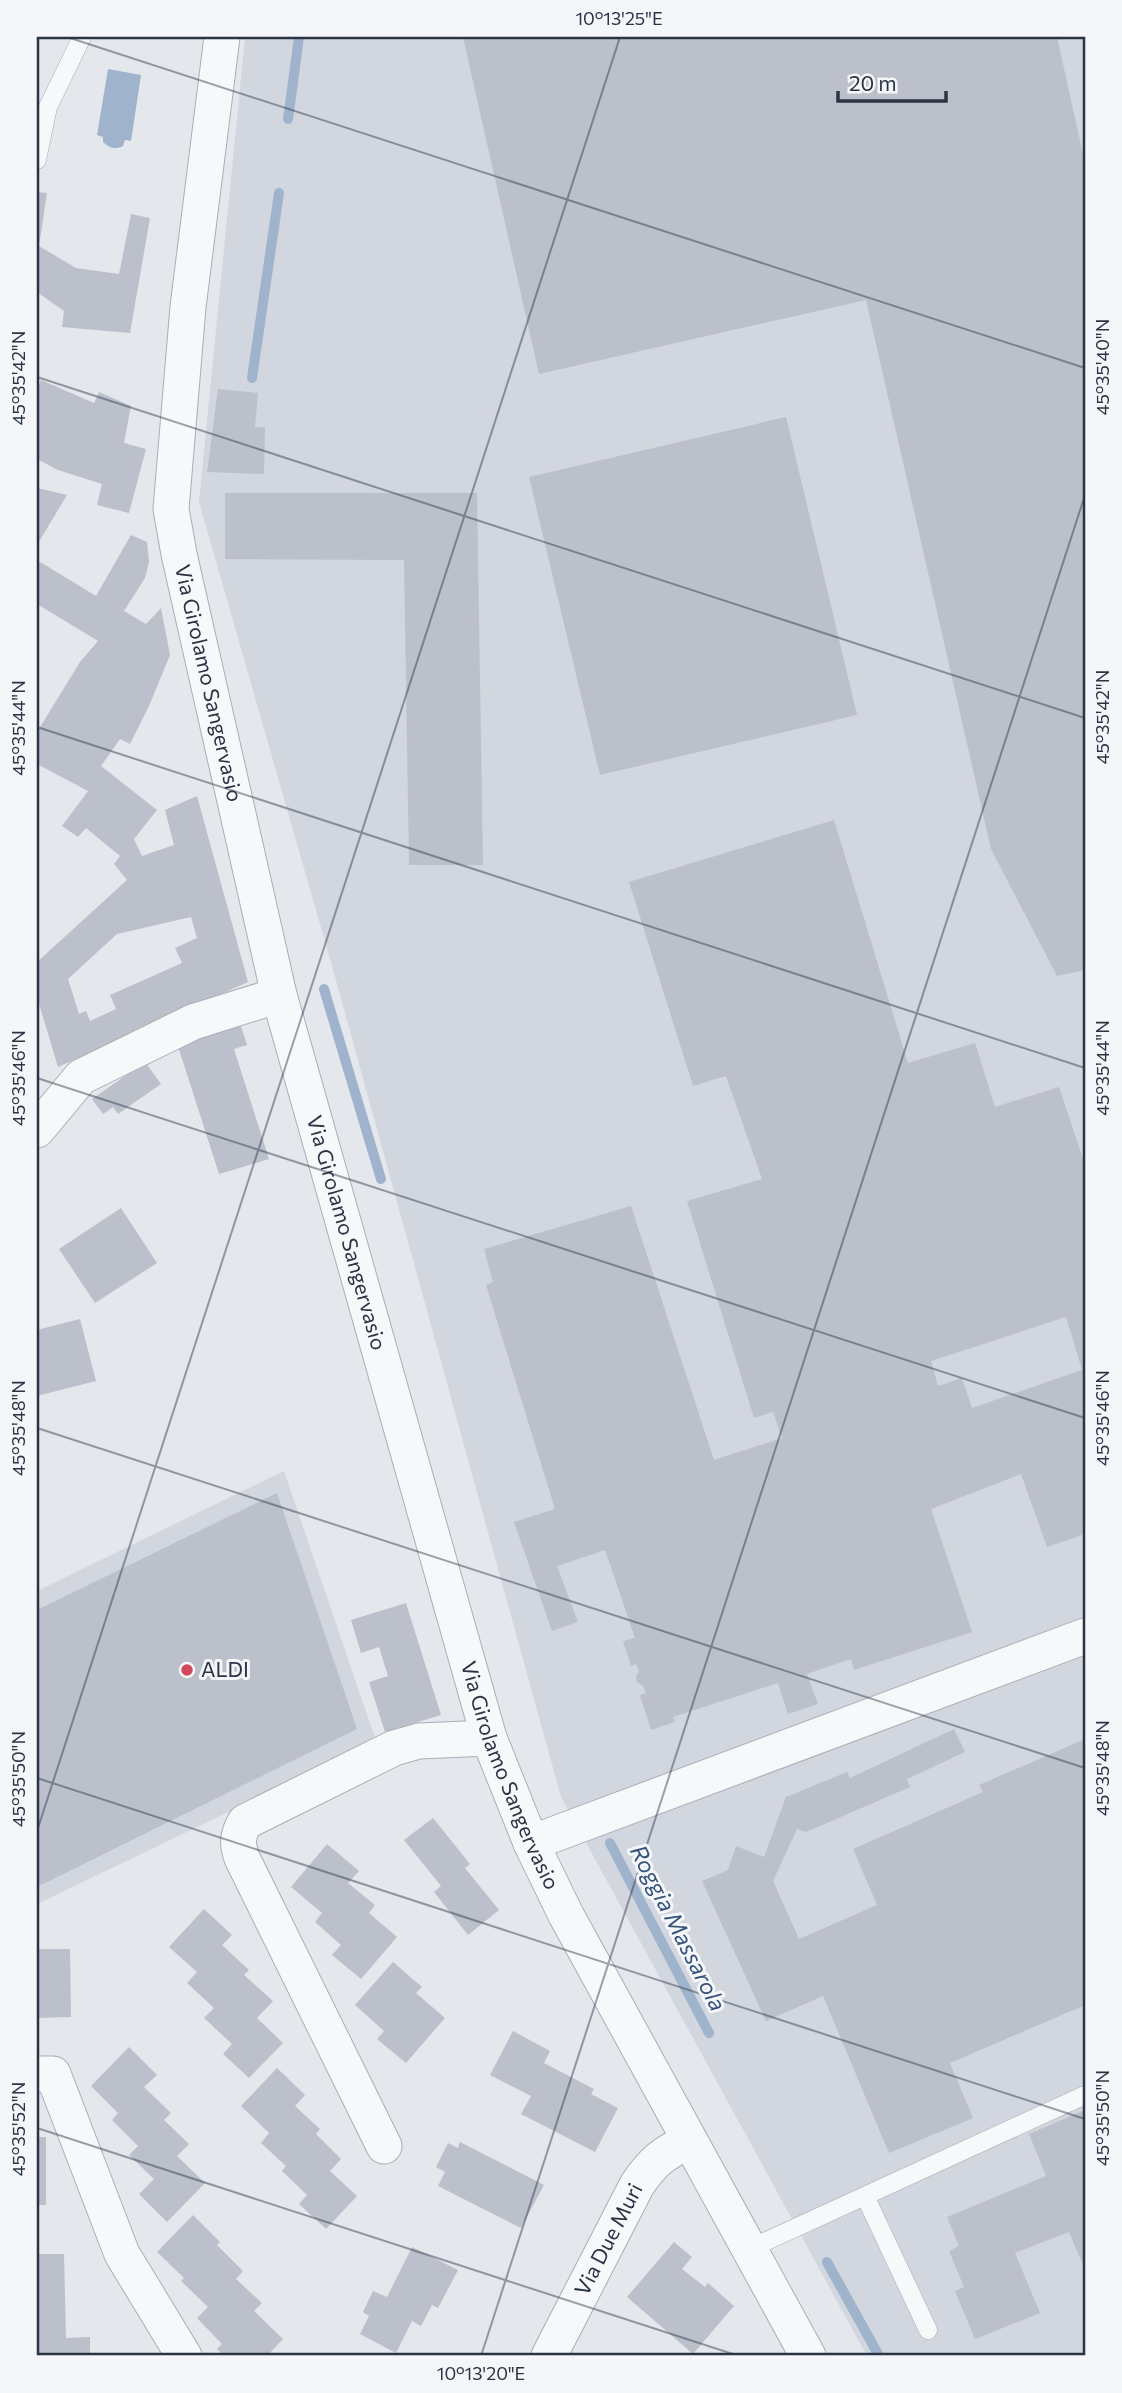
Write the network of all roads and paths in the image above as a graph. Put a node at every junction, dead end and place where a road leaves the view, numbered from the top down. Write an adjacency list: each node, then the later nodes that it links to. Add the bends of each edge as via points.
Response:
1 (82, 37): 3 (lane, via 48,107)
2 (222, 37): 4 (street, Via Girolamo Sangervasio, via 188,307 171,509)
3 (37, 160)
4 (279, 995): 5 (street, via 193,1022 81,1077); 7 (street, Via Girolamo Sangervasio)
5 (37, 1130)
6 (1085, 1636): 8 (street)
7 (489, 1738): 8 (street, Via Girolamo Sangervasio); 12 (street, via 419,1741 394,1748 245,1822 239,1833 237,1846 242,1858)
8 (531, 1843): 11 (street, Via Girolamo Sangervasio)
9 (37, 2074): 16 (street, via 53,2074 122,2254)
10 (1085, 2095): 13 (lane)
11 (689, 2141): 14 (street, Via Girolamo Sangervasio); 17 (street, Via Due Muri, via 666,2152 643,2175)
12 (384, 2146)
13 (865, 2196): 14 (lane); 15 (lane)
14 (749, 2249): 18 (street, Via Girolamo Sangervasio)
15 (928, 2330)
16 (184, 2356)
17 (549, 2356)
18 (808, 2356)

